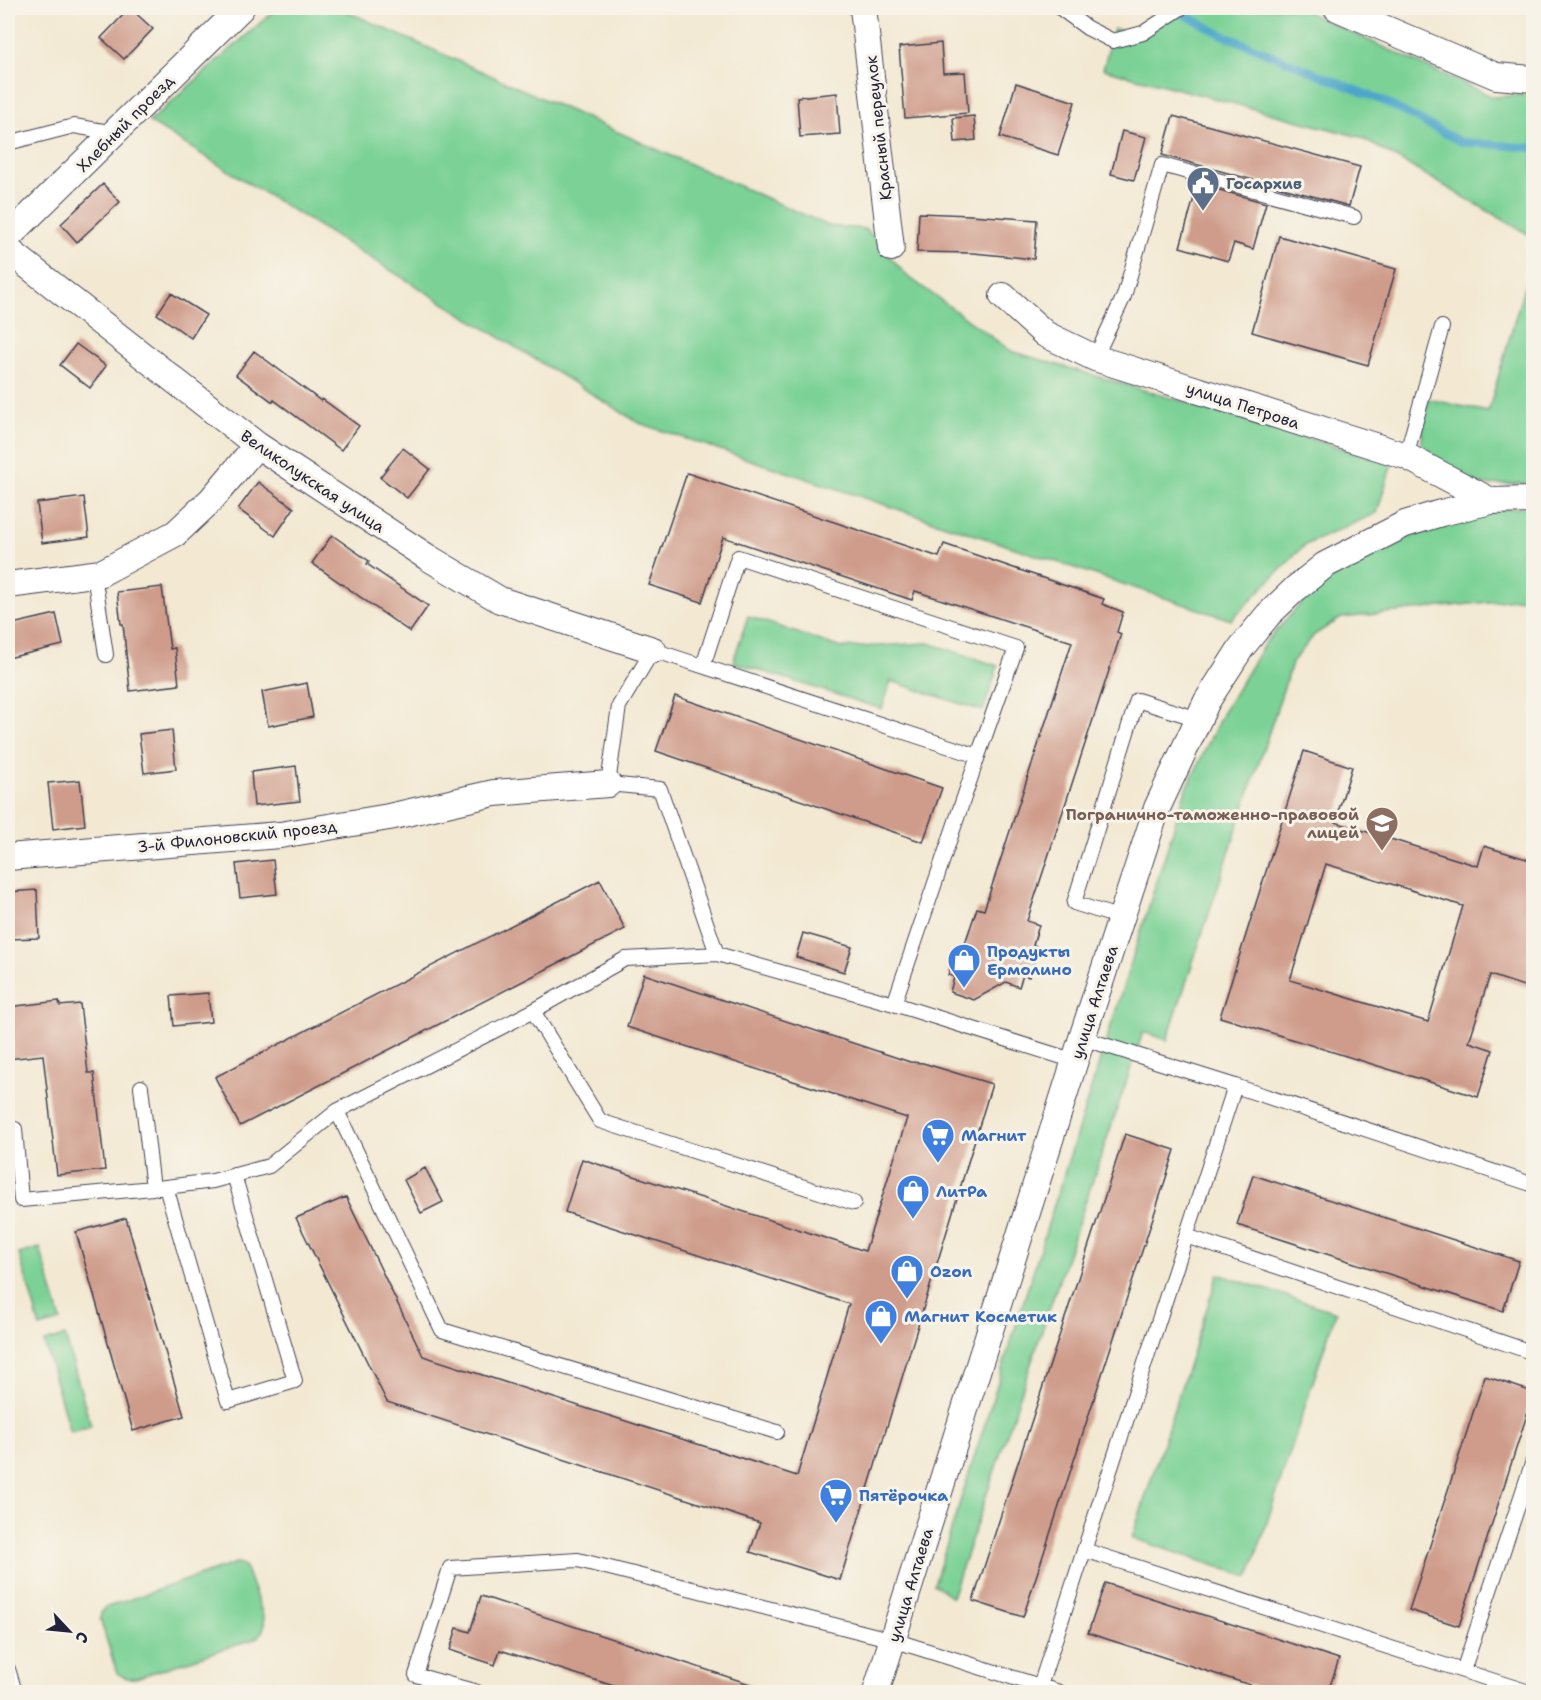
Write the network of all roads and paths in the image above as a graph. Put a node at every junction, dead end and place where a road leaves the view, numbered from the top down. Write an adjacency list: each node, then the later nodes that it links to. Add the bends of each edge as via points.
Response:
1 (241, 8): 7 (street, Хлебный проезд)
2 (863, 8): 11 (street, Красный переулок)
3 (1060, 8): 4 (lane, via 1113,41 1143,33)
4 (1181, 8)
5 (1337, 8): 6 (street, via 1496,76)
6 (1533, 79)
7 (115, 133): 8 (lane, via 74,126); 10 (street, Хлебный проезд)
8 (8, 143)
9 (1354, 217): 15 (lane, via 1162,165 1124,296)
10 (8, 237)
11 (891, 248)
12 (8, 250): 16 (street, Великолукская улица)
13 (1003, 296): 15 (street, улица Петрова, via 1045,334)
14 (1442, 327): 17 (lane)
15 (1095, 358): 17 (street, улица Петрова)
16 (257, 445): 20 (street, via 211,500 176,533 101,573); 22 (street, Великолукская улица, via 427,557 500,600)
17 (1406, 456): 19 (street, улица Петрова)
18 (1533, 500): 19 (street, улица Алтаева)
19 (1491, 501): 25 (street, улица Алтаева, via 1405,524 1325,565 1268,615 1241,648)
20 (94, 573): 21 (street); 23 (lane)
21 (8, 585)
22 (653, 650): 24 (lane); 27 (lane, via 619,706)
23 (106, 655)
24 (703, 666): 26 (lane); 26 (lane, via 738,557 750,560 1016,648)
25 (1198, 719): 29 (street, улица Алтаева, via 1156,808); 29 (lane, via 1137,700 1074,903)
26 (978, 756): 31 (lane)
27 (608, 784): 28 (street, 3-й Филоновский проезд, via 494,793 389,817 279,835); 30 (lane, via 660,789)
28 (8, 857)
29 (1121, 918): 33 (street, улица Алтаева)
30 (717, 954): 31 (lane); 32 (lane, via 625,958)
31 (894, 1004): 33 (lane)
32 (533, 1011): 36 (lane); 41 (lane, via 600,1121)
33 (1079, 1049): 35 (lane); 47 (street, улица Алтаева)
34 (141, 1086): 40 (lane)
35 (1234, 1086): 39 (lane); 42 (lane)
36 (337, 1111): 38 (lane, via 269,1166); 44 (lane, via 442,1330)
37 (8, 1130): 40 (lane, via 15,1130 21,1200)
38 (234, 1175): 40 (lane); 40 (lane, via 294,1381 228,1401)
39 (1533, 1185)
40 (159, 1188)
41 (854, 1203)
42 (1186, 1236): 43 (lane); 46 (lane)
43 (1533, 1353)
44 (777, 1432)
45 (1533, 1458): 49 (lane)
46 (1084, 1550): 49 (lane); 50 (lane)
47 (893, 1640): 51 (lane); 53 (lane, via 578,1560 450,1568 416,1675); 54 (street, улица Алтаева)
48 (8, 1669): 52 (lane)
49 (1463, 1671): 56 (lane)
50 (1040, 1686): 51 (lane); 55 (lane)
51 (1021, 1687)
52 (15, 1692)
53 (477, 1692)
54 (876, 1692)
55 (1059, 1692)
56 (1530, 1692)

